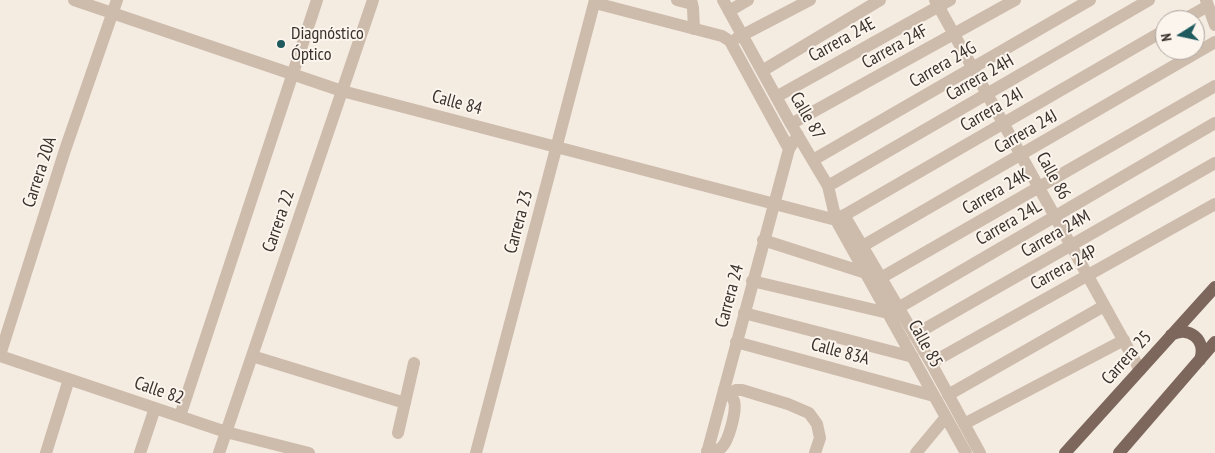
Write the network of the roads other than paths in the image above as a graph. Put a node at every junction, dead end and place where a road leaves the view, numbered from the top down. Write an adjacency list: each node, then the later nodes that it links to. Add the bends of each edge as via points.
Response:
1 (74, 0): 18 (street, Calle 84)
2 (117, 0): 18 (street, Carrera 20A)
3 (317, 0): 28 (street, Carrera 22)
4 (373, 0): 30 (street, Carrera 22)
5 (677, 0): 14 (street)
6 (748, 0): 17 (street)
7 (810, 0): 22 (street)
8 (880, 0): 27 (street)
9 (950, 0): 15 (street, Carrera 24E)
10 (1015, 0): 21 (street, Carrera 24F)
11 (1090, 0): 26 (street, Carrera 24G)
12 (1149, 0): 31 (street, Carrera 24H)
13 (595, 1): 20 (street); 37 (street, Carrera 23)
14 (691, 2): 20 (street)
15 (936, 3): 21 (street, Calle 86); 32 (street, Carrera 24E)
16 (1207, 3): 19 (street)
17 (726, 5): 22 (street, Calle 87)
18 (112, 13): 28 (street, Calle 84); 63 (street, Carrera 20A)
19 (1215, 25)
20 (694, 28): 24 (street)
21 (954, 34): 26 (street, Calle 86); 34 (street, Carrera 24F)
22 (744, 36): 24 (street); 27 (street, Calle 87)
23 (1155, 36): 35 (street, Carrera 24I)
24 (726, 38): 38 (street)
25 (1215, 42): 39 (street, Carrera 24J)
26 (973, 68): 31 (street, Calle 86); 40 (street, Carrera 24G)
27 (762, 71): 32 (street, Calle 87)
28 (292, 74): 30 (street, Calle 84); 76 (street, Carrera 22)
29 (1215, 86): 43 (street, Carrera 24K)
30 (342, 91): 37 (street, Calle 84); 64 (street, Carrera 22)
31 (987, 94): 35 (street, Calle 86); 42 (street, Carrera 24H)
32 (776, 97): 34 (street, Calle 87)
33 (1215, 123): 46 (street, Carrera 24L)
34 (791, 124): 36 (street, Calle 87)
35 (1004, 124): 39 (street, Calle 86); 47 (street, Carrera 24I)
36 (798, 135): 38 (street, Carrera 24); 40 (street, Calle 87)
37 (557, 147): 44 (street, Calle 84); 86 (street, Carrera 23)
38 (789, 149): 44 (street, Carrera 24)
39 (1021, 155): 43 (street, Calle 86); 50 (street, Carrera 24J)
40 (813, 160): 42 (street, Calle 87)
41 (1215, 163): 49 (street, Carrera 24M)
42 (828, 186): 47 (street, Calle 87)
43 (1039, 188): 46 (street, Calle 86); 52 (street, Carrera 24K)
44 (773, 203): 47 (street, Calle 84); 48 (street, Carrera 24)
45 (1215, 204): 51 (street, Carrera 24P)
46 (1055, 216): 49 (street, Calle 86); 56 (street, Carrera 24L)
47 (840, 217): 50 (street, Calle 87)
48 (763, 240): 52 (street); 53 (street, Carrera 24)
49 (1071, 246): 51 (street, Calle 86); 58 (street, Carrera 24M)
50 (858, 249): 52 (street, Calle 85)
51 (1088, 276): 55 (street, Calle 86); 66 (street, Carrera 24P)
52 (873, 278): 56 (street, Calle 85)
53 (752, 281): 56 (street); 57 (street, Carrera 24)
54 (1215, 287): 59 (main road, Carrera 25)
55 (1104, 306): 60 (street, Calle 86); 72 (street)
56 (893, 311): 58 (street); 65 (street, Calle 85)
57 (744, 313): 61 (street, Carrera 24); 65 (street)
58 (914, 335): 66 (street)
59 (1167, 339): 68 (main road, via 1176,332 1193,334 1202,349); 69 (main road, Carrera 25)
60 (1124, 340): 69 (street, Calle 86); 78 (street)
61 (736, 342): 71 (street, Carrera 24); 73 (street, Calle 83A)
62 (1215, 342): 68 (main road)
63 (0, 355): 70 (street, Calle 82)
64 (252, 356): 74 (street); 79 (street, Carrera 22)
65 (913, 357): 73 (street, Calle 85)
66 (930, 363): 72 (street)
67 (414, 364): 74 (street)
68 (1197, 364): 92 (main road)
69 (1140, 370): 91 (main road, Carrera 25)
70 (69, 379): 75 (street, Calle 82); 82 (street)
71 (727, 391): 81 (street, Carrera 24); 87 (street, via 742,390 809,413 817,424 820,438)
72 (948, 395): 78 (street)
73 (934, 396): 77 (street, Calle 85)
74 (405, 403): 80 (street)
75 (155, 408): 76 (street, Calle 82); 83 (street)
76 (180, 416): 79 (street, Calle 82)
77 (946, 417): 88 (street); 89 (street, Calle 85)
78 (964, 424): 90 (street)
79 (226, 432): 84 (street, Carrera 22); 85 (street, Calle 82)
80 (398, 433)
81 (707, 452)
82 (46, 453)
83 (140, 453)
84 (219, 453)
85 (309, 453)
86 (476, 453)
87 (815, 453)
88 (916, 453)
89 (965, 453)
90 (980, 453)
91 (1065, 453)
92 (1119, 453)

